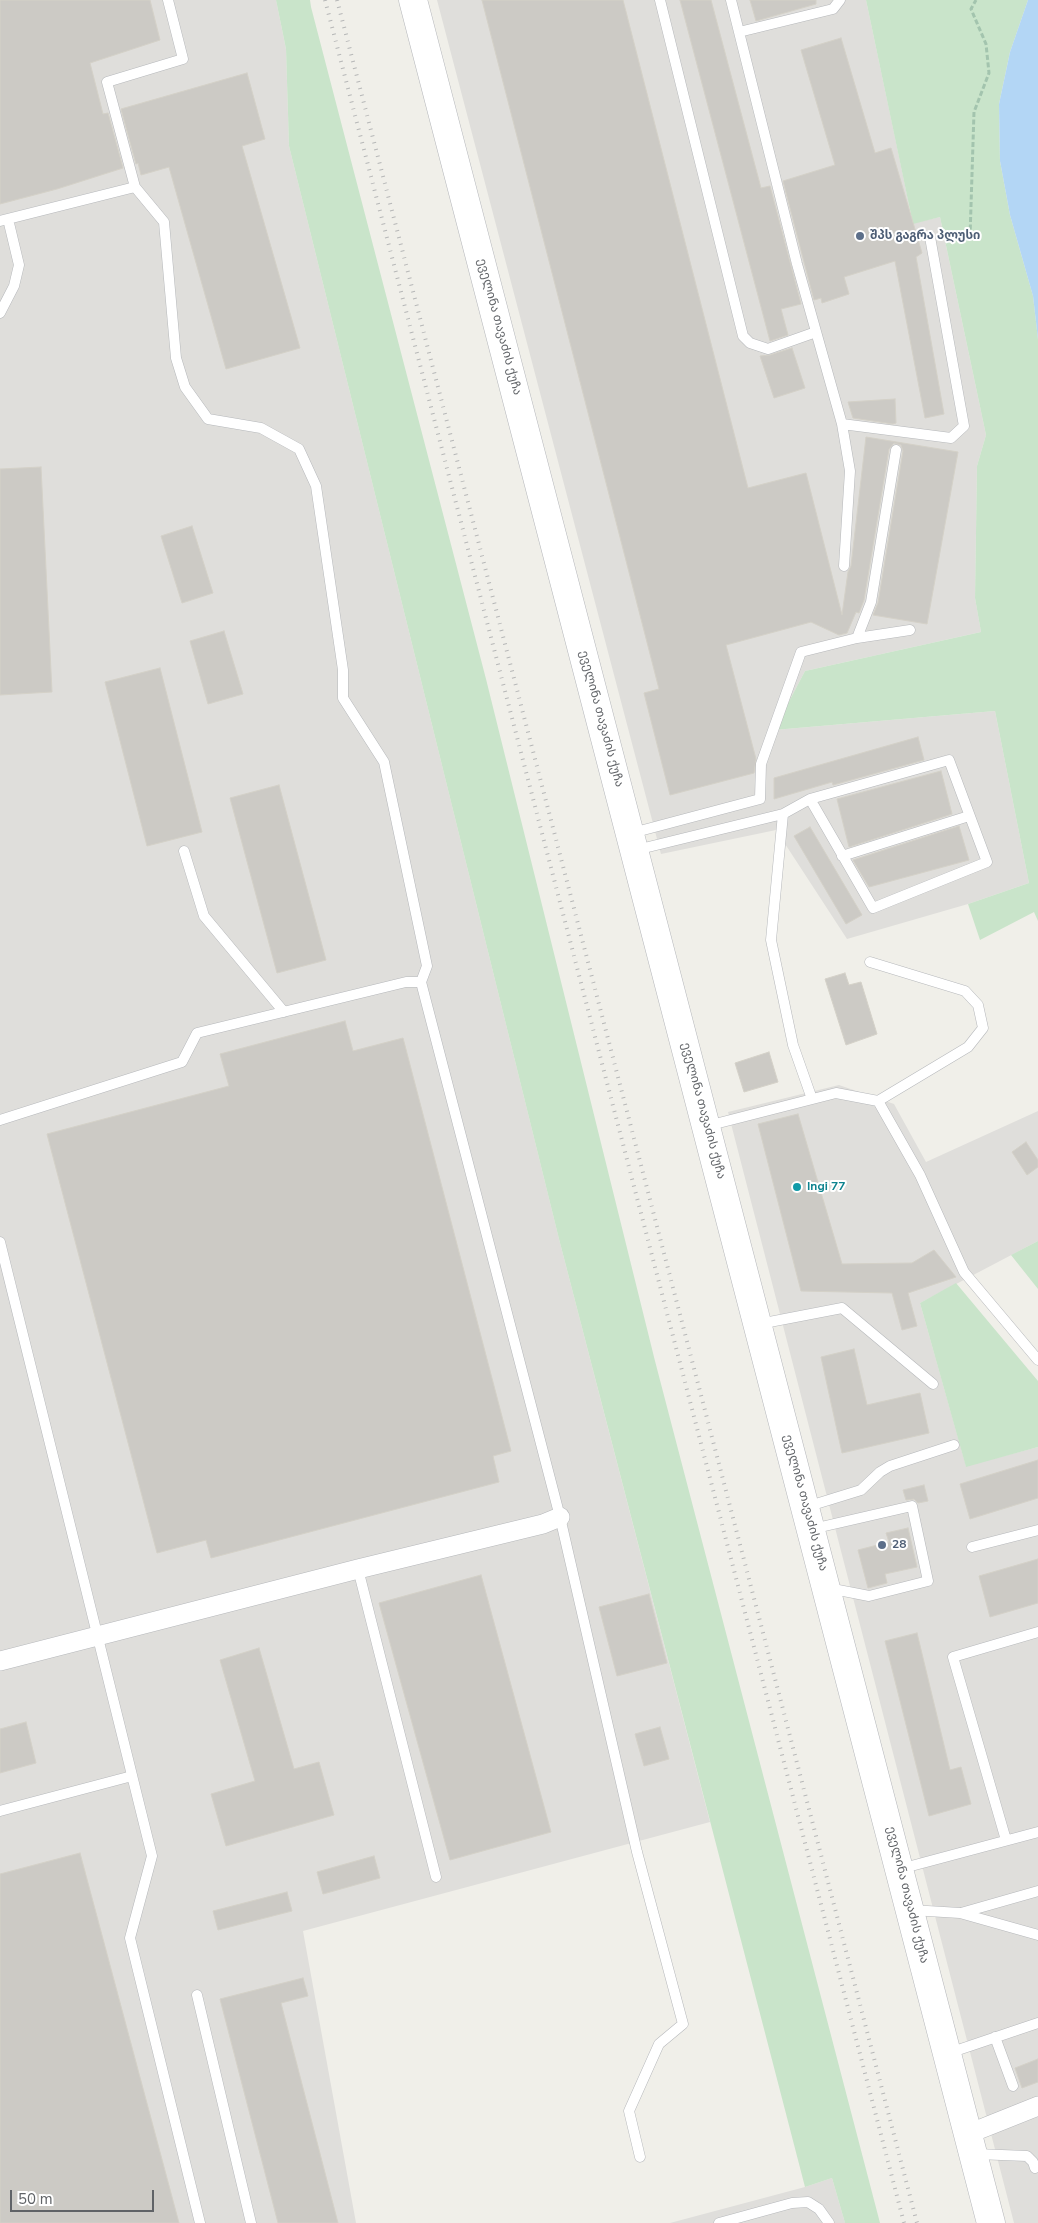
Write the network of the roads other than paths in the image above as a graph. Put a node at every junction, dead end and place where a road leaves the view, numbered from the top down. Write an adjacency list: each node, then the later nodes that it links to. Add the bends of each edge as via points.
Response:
1 (168, 0): 7 (lane, via 183,59 107,82)
2 (413, 0): 20 (main road, ეველინა თავაძის ქუჩა)
3 (660, 0): 11 (lane, via 743,336 750,343 768,348)
4 (731, 0): 6 (lane)
5 (840, 0): 6 (lane, via 833,9)
6 (739, 32): 11 (lane)
7 (135, 187): 8 (lane); 24 (lane, via 164,222 176,358 186,387 208,419 261,428 299,449 316,486 343,670 343,698 384,762 427,966)
8 (4, 220): 10 (lane, via 19,265 14,286)
9 (930, 237): 12 (lane, via 964,426 951,438)
10 (0, 313)
11 (816, 332): 12 (lane)
12 (842, 424): 14 (lane, via 850,471)
13 (896, 450): 16 (lane, via 871,602)
14 (844, 566)
15 (910, 630): 16 (lane)
16 (857, 638): 20 (lane, via 800,652 761,764 760,798)
17 (810, 799): 18 (lane); 19 (lane, via 949,760); 22 (lane)
18 (783, 814): 20 (lane); 26 (lane, via 771,940 792,1045)
19 (969, 816): 22 (lane); 22 (lane, via 987,862 872,908)
20 (633, 841): 29 (main road, ეველინა თავაძის ქუჩა)
21 (184, 851): 25 (lane, via 204,916)
22 (842, 856)
23 (870, 962): 27 (lane, via 965,991 978,1005 983,1028 968,1048)
24 (422, 982): 25 (lane, via 406,982); 35 (lane)
25 (284, 1012): 28 (lane, via 197,1033 182,1062)
26 (812, 1099): 27 (lane, via 836,1093); 29 (lane)
27 (878, 1101): 32 (lane, via 920,1175 964,1272)
28 (0, 1120)
29 (707, 1126): 31 (main road, ეველინა თავაძის ქუჩა)
30 (0, 1242): 42 (lane)
31 (758, 1324): 33 (lane, via 842,1308); 36 (main road, ეველინა თავაძის ქუჩა)
32 (1038, 1360)
33 (933, 1384)
34 (954, 1446): 36 (lane, via 890,1466 861,1490)
35 (560, 1517): 39 (street, via 543,1524); 61 (lane, via 637,1852 683,2024 659,2044 629,2111)
36 (809, 1518): 40 (main road, ეველინა თავაძის ქუჩა); 40 (lane, via 912,1506 928,1581 869,1596)
37 (1038, 1530): 38 (lane)
38 (972, 1547)
39 (358, 1569): 42 (street); 49 (lane)
40 (827, 1588): 48 (main road, ეველინა თავაძის ქუჩა)
41 (1038, 1632): 47 (lane, via 953,1657)
42 (98, 1636): 43 (street); 44 (lane)
43 (0, 1661)
44 (132, 1776): 45 (lane); 63 (lane, via 152,1856 130,1938)
45 (0, 1811)
46 (1038, 1832): 47 (lane)
47 (1006, 1840): 48 (lane)
48 (900, 1869): 51 (main road, ეველინა თავაძის ქუჩა)
49 (436, 1877)
50 (1038, 1891): 52 (lane)
51 (910, 1910): 52 (lane); 57 (main road, ეველინა თავაძის ქუჩა)
52 (960, 1914): 53 (lane)
53 (1038, 1935)
54 (197, 1995): 64 (lane)
55 (1038, 2023): 56 (lane)
56 (995, 2037): 57 (lane); 58 (lane)
57 (947, 2054): 60 (main road, ეველინა თავაძის ქუჩა)
58 (1013, 2086)
59 (1038, 2106): 60 (street)
60 (971, 2144): 62 (lane, via 1027,2156); 67 (main road, ეველინა თავაძის ქუჩა)
61 (640, 2157)
62 (1035, 2168)
63 (200, 2223)
64 (251, 2223)
65 (719, 2223): 66 (lane, via 792,2203 808,2202 819,2209)
66 (829, 2223)
67 (991, 2223)

